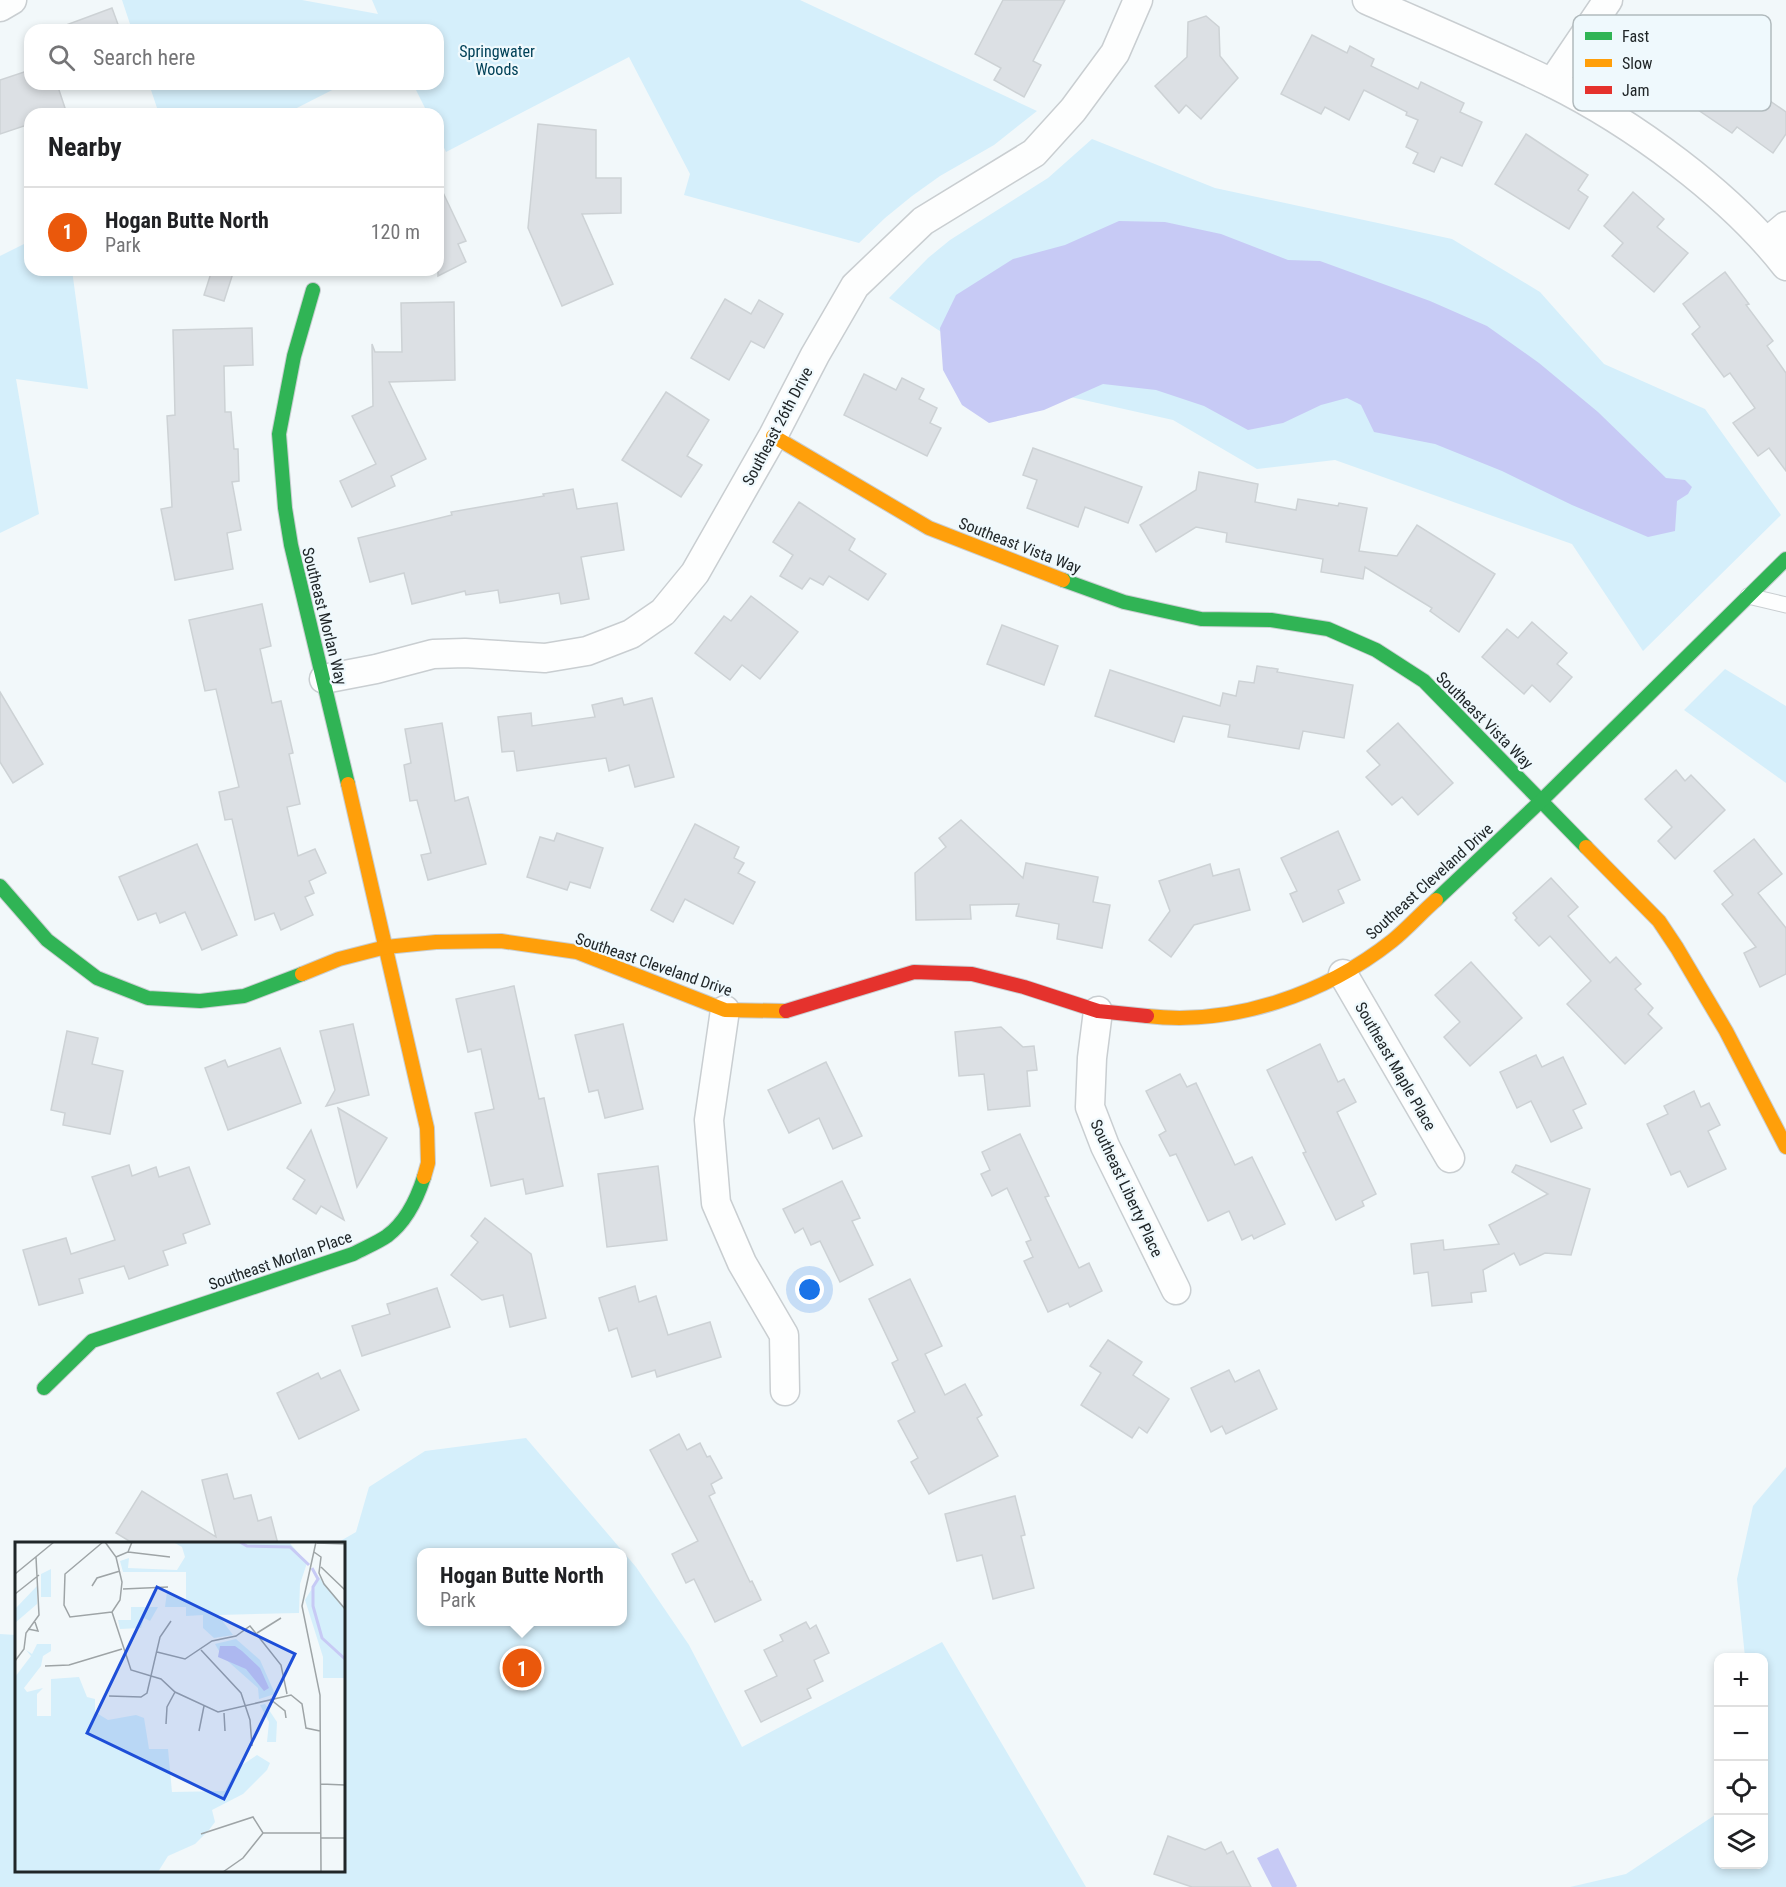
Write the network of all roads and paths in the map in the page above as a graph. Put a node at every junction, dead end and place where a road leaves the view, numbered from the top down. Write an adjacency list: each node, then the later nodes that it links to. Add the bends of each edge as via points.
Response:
1 (12, 0): 5 (street)
2 (1138, 0): 14 (street, Southeast 26th Drive, via 1115,53 1073,110 1034,153 923,220 855,286)
3 (1367, 0): 8 (street)
4 (1608, 0): 6 (street)
5 (0, 7)
6 (1598, 15)
7 (1573, 52): 8 (street)
8 (1552, 83): 9 (street)
9 (1573, 96)
10 (1599, 111): 11 (street, via 1647,140)
11 (1777, 234): 12 (street)
12 (1786, 266)
13 (314, 290): 18 (street, Southeast Morlan Way, via 294,356 279,434 291,545)
14 (773, 436): 18 (street, Southeast 26th Drive, via 694,573 663,612 631,634 587,651 545,658 434,654); 19 (street, Southeast Vista Way, via 929,528 1124,602 1202,619 1271,620 1328,629 1376,650 1424,681)
15 (1786, 559): 16 (street, Southeast Cleveland Drive)
16 (1748, 597): 17 (lane); 19 (street, Southeast Cleveland Drive)
17 (1786, 605)
18 (324, 679): 21 (street, Southeast Morlan Way)
19 (1542, 800): 22 (street, Southeast Cleveland Drive, via 1392,941); 25 (street, Southeast Vista Way, via 1659,921 1683,954)
20 (0, 886): 21 (street, Southeast Cleveland Drive, via 47,940 97,978 148,998 200,1001 244,996 339,959)
21 (386, 947): 23 (street, Southeast Cleveland Drive, via 501,941 577,952); 28 (street, Southeast Morlan Place, via 427,1128 428,1163 408,1214 387,1236 353,1254 92,1341)
22 (1343, 974): 24 (street, Southeast Cleveland Drive, via 1282,1001 1228,1014 1164,1018); 26 (street, Southeast Maple Place)
23 (725, 1010): 24 (street, Southeast Cleveland Drive, via 786,1011 914,972 972,974); 29 (street, via 709,1120 716,1203 742,1263 784,1335)
24 (1098, 1011): 27 (street, Southeast Liberty Place, via 1090,1107 1104,1146)
25 (1786, 1147)
26 (1450, 1158)
27 (1176, 1290)
28 (44, 1388)
29 (785, 1391)

